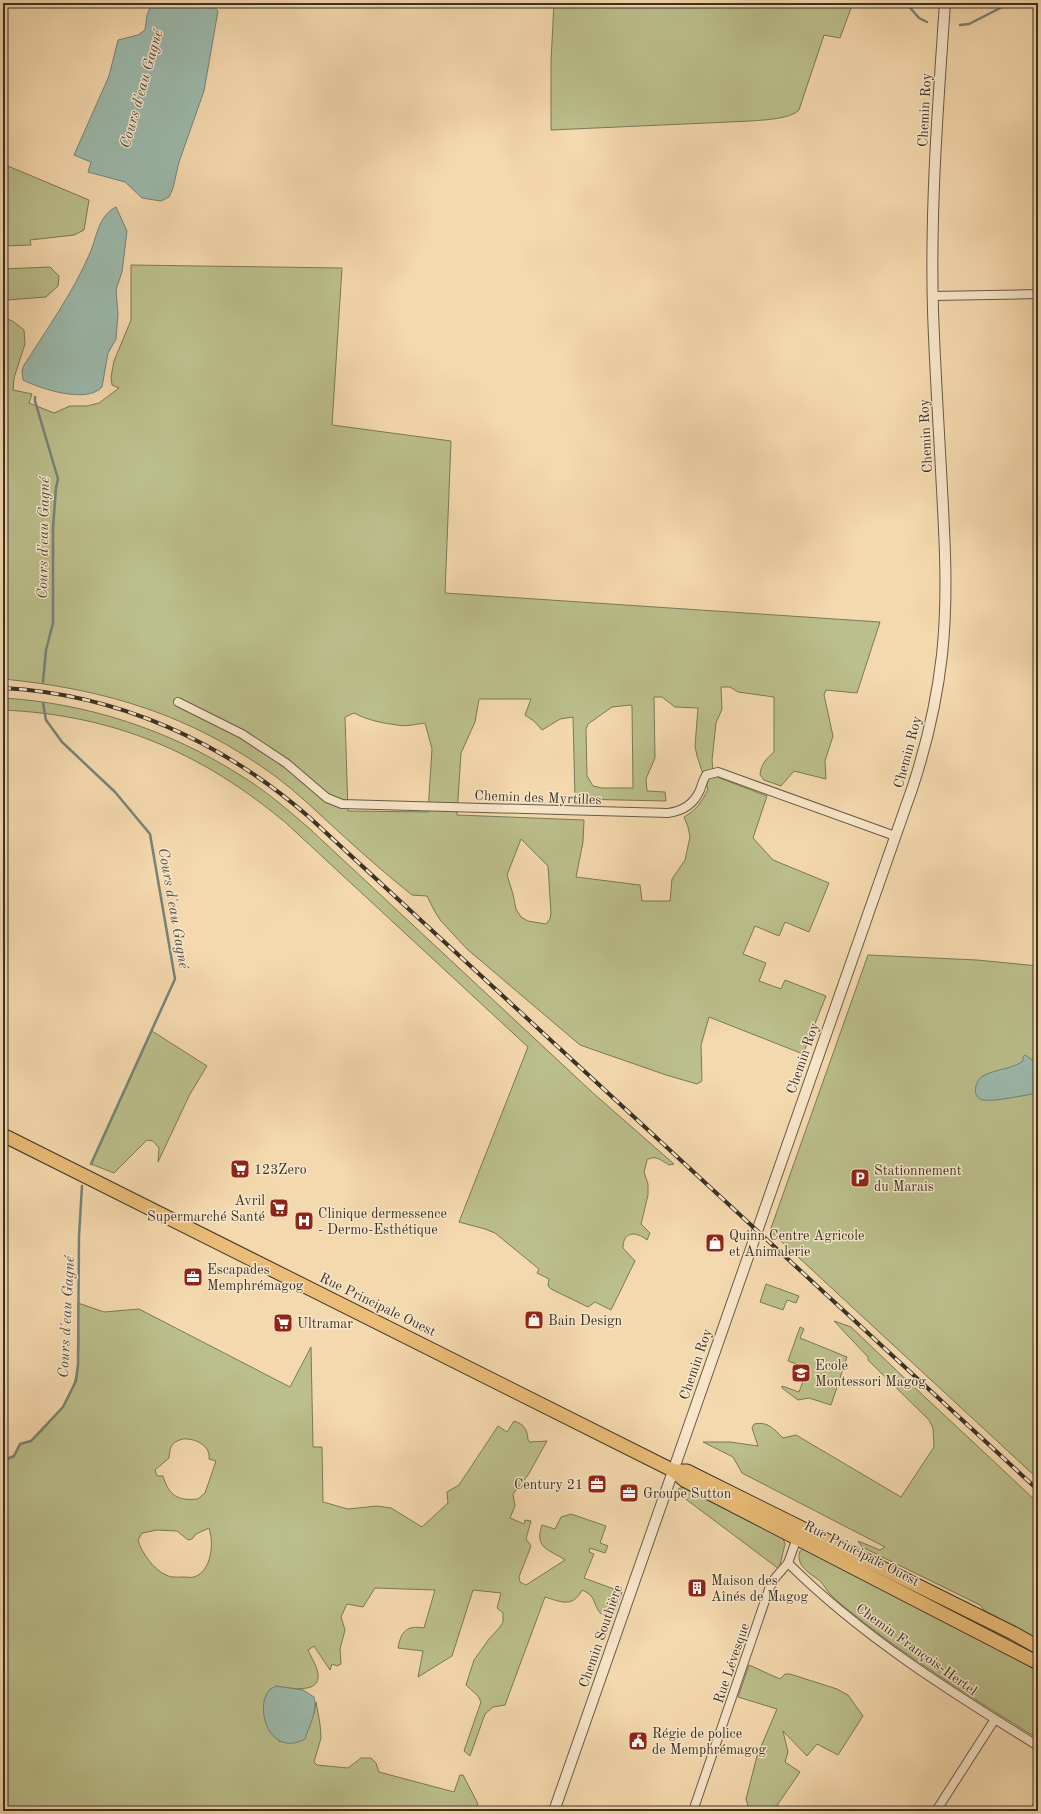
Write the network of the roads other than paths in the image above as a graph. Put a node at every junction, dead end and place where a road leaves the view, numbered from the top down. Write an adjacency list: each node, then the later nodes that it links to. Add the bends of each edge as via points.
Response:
1 (946, 3): 3 (street, Chemin Roy, via 934,188)
2 (1038, 294): 3 (street)
3 (933, 296): 5 (street, Chemin Roy, via 946,563 944,631 927,737 914,786)
4 (178, 702): 5 (street, Chemin des Myrtilles, via 242,734 286,763 327,798 342,804 668,813 679,811 689,805 697,796 706,775 718,772)
5 (895, 836): 7 (street, Chemin Roy, via 708,1367)
6 (3, 1135): 7 (main road, Rue Principale Ouest)
7 (674, 1471): 8 (main road, Rue Principale Ouest, via 687,1471); 14 (street, Chemin Southière)
8 (799, 1532): 9 (street, Rue Lévesque); 10 (main road, Rue Principale Ouest); 11 (main road, Rue Principale Ouest)
9 (788, 1563): 12 (street, Chemin François-Hertel, via 833,1604 884,1644); 15 (street, Rue Lévesque, via 769,1589)
10 (1038, 1647)
11 (1038, 1662)
12 (995, 1719): 13 (street, Chemin François-Hertel); 16 (street)
13 (1038, 1746)
14 (554, 1811)
15 (693, 1811)
16 (936, 1811)

